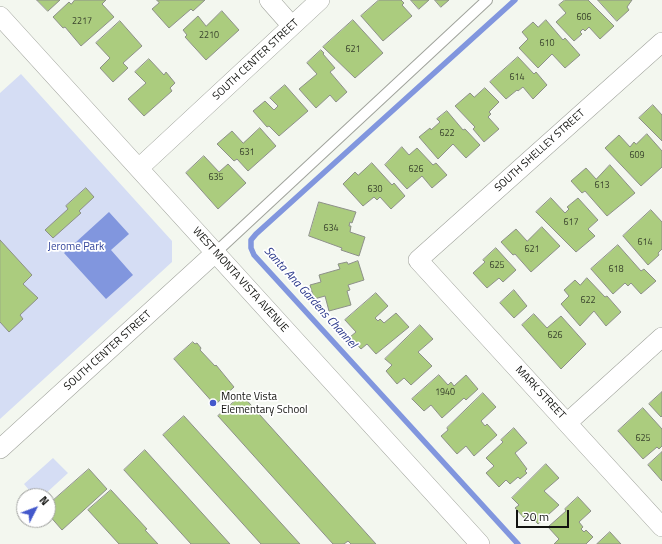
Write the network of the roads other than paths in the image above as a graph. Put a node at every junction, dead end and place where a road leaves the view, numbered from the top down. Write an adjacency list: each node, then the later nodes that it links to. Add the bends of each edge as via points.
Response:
1 (269, 0): 5 (street)
2 (320, 0): 5 (street, SOUTH CENTER STREET)
3 (487, 0): 8 (lane)
4 (0, 16): 7 (street, WEST MONTA VISTA AVENUE)
5 (292, 26): 7 (street, SOUTH CENTER STREET)
6 (662, 42): 9 (street, SOUTH SHELLEY STREET)
7 (139, 168): 8 (street, WEST MONTA VISTA AVENUE)
8 (215, 253): 12 (street, SOUTH CENTER STREET); 14 (street, WEST MONTA VISTA AVENUE)
9 (418, 260): 11 (street, MARK STREET)
10 (662, 337): 11 (street)
11 (567, 423): 13 (street, MARK STREET)
12 (0, 449)
13 (662, 526)
14 (472, 541)

